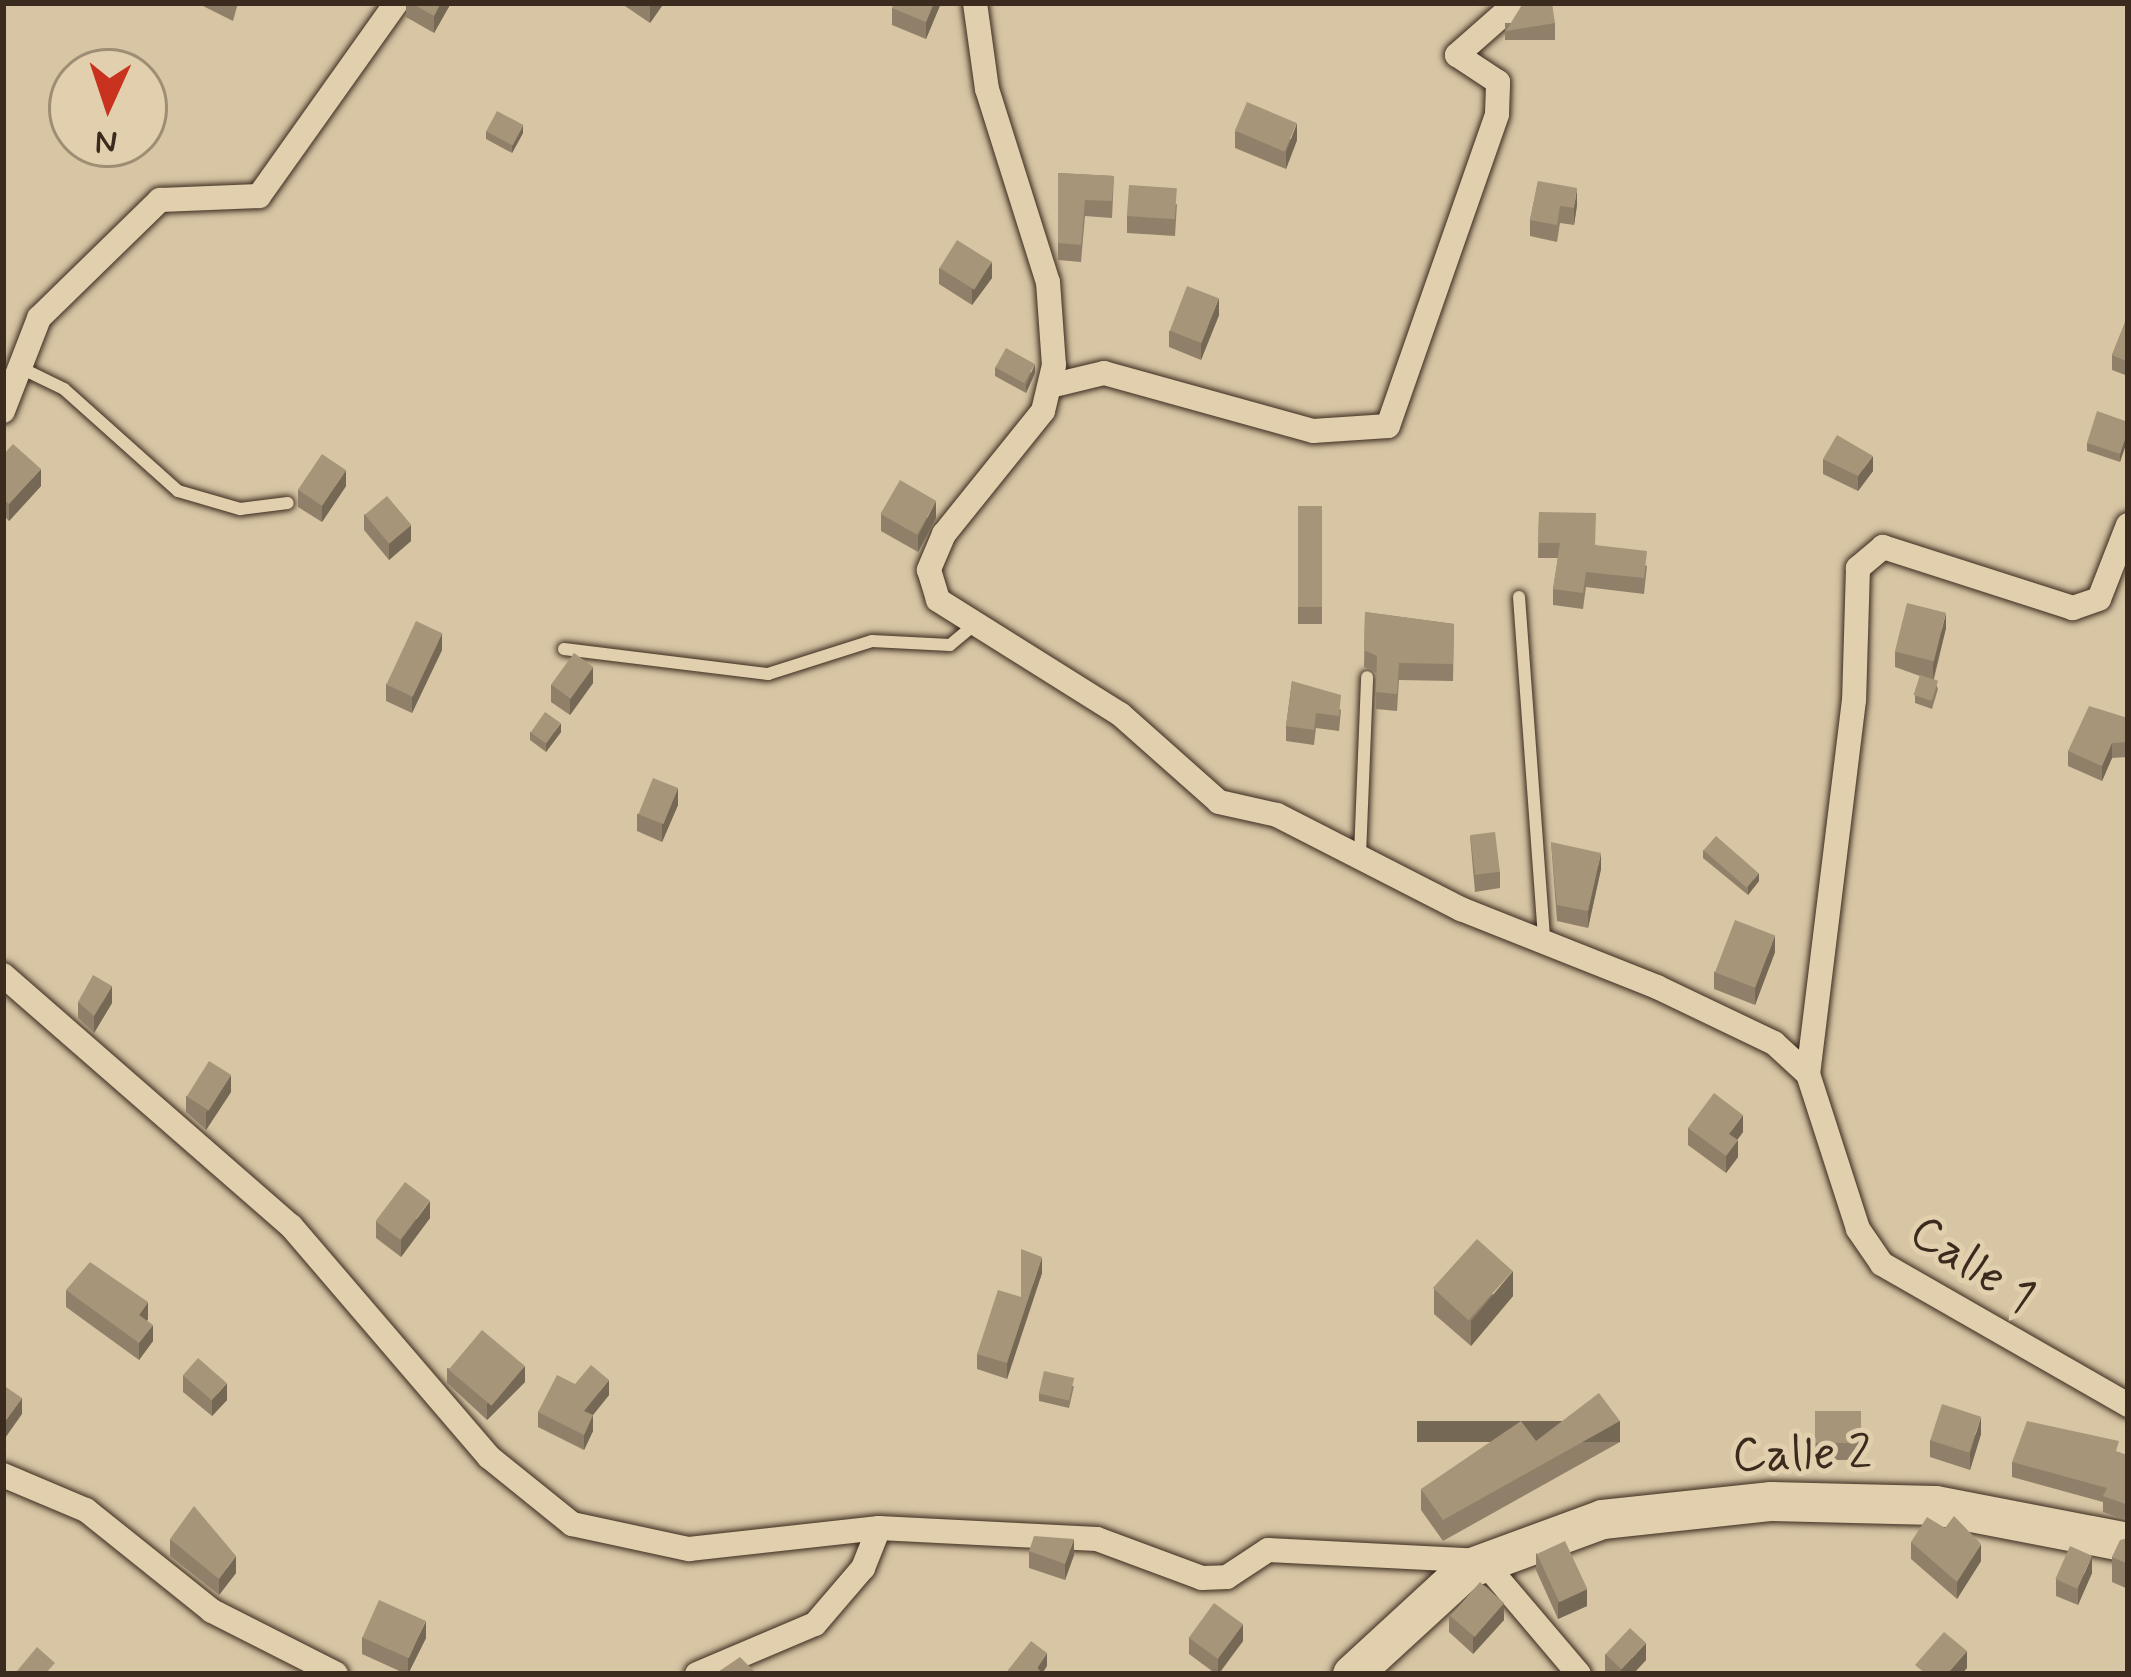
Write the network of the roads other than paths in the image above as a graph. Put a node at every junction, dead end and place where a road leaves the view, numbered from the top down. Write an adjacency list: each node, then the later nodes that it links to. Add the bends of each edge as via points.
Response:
1 (396, 3): 4 (street, via 259,196 160,200 39,318)
2 (975, 3): 5 (street, via 987,89 1048,283)
3 (1516, 3): 5 (street, via 1457,55 1498,82 1497,114 1436,261 1388,426 1312,431 1104,373)
4 (23, 369): 6 (street); 7 (lane, via 64,389 178,491 240,509)
5 (1050, 386): 10 (street, via 929,570 938,600)
6 (3, 411)
7 (288, 503)
8 (2128, 525): 16 (street, via 2099,599 2073,608 1883,547 1858,568 1854,700)
9 (1519, 597): 14 (lane)
10 (975, 624): 11 (lane, via 950,645 872,640 768,674); 13 (street, via 1120,714 1219,802 1277,815)
11 (564, 649)
12 (1366, 677): 13 (lane)
13 (1360, 856): 14 (street)
14 (1544, 947): 16 (street, via 1754,1034)
15 (3, 975): 19 (street, via 291,1226 489,1457 558,1515 642,1546 689,1549)
16 (1808, 1074): 17 (street, Calle 1, via 1858,1229 1882,1264)
17 (2128, 1406)
18 (3, 1475): 22 (street, via 86,1510 212,1612)
19 (879, 1528): 21 (street, via 1097,1538 1202,1578 1227,1577 1268,1550); 23 (street, via 863,1568 815,1624)
20 (2128, 1542): 21 (main road, Calle 2, via 1935,1505 1771,1501 1602,1519)
21 (1483, 1561): 24 (main road); 25 (street)
22 (337, 1674)
23 (697, 1674)
24 (1352, 1674)
25 (1579, 1674)

